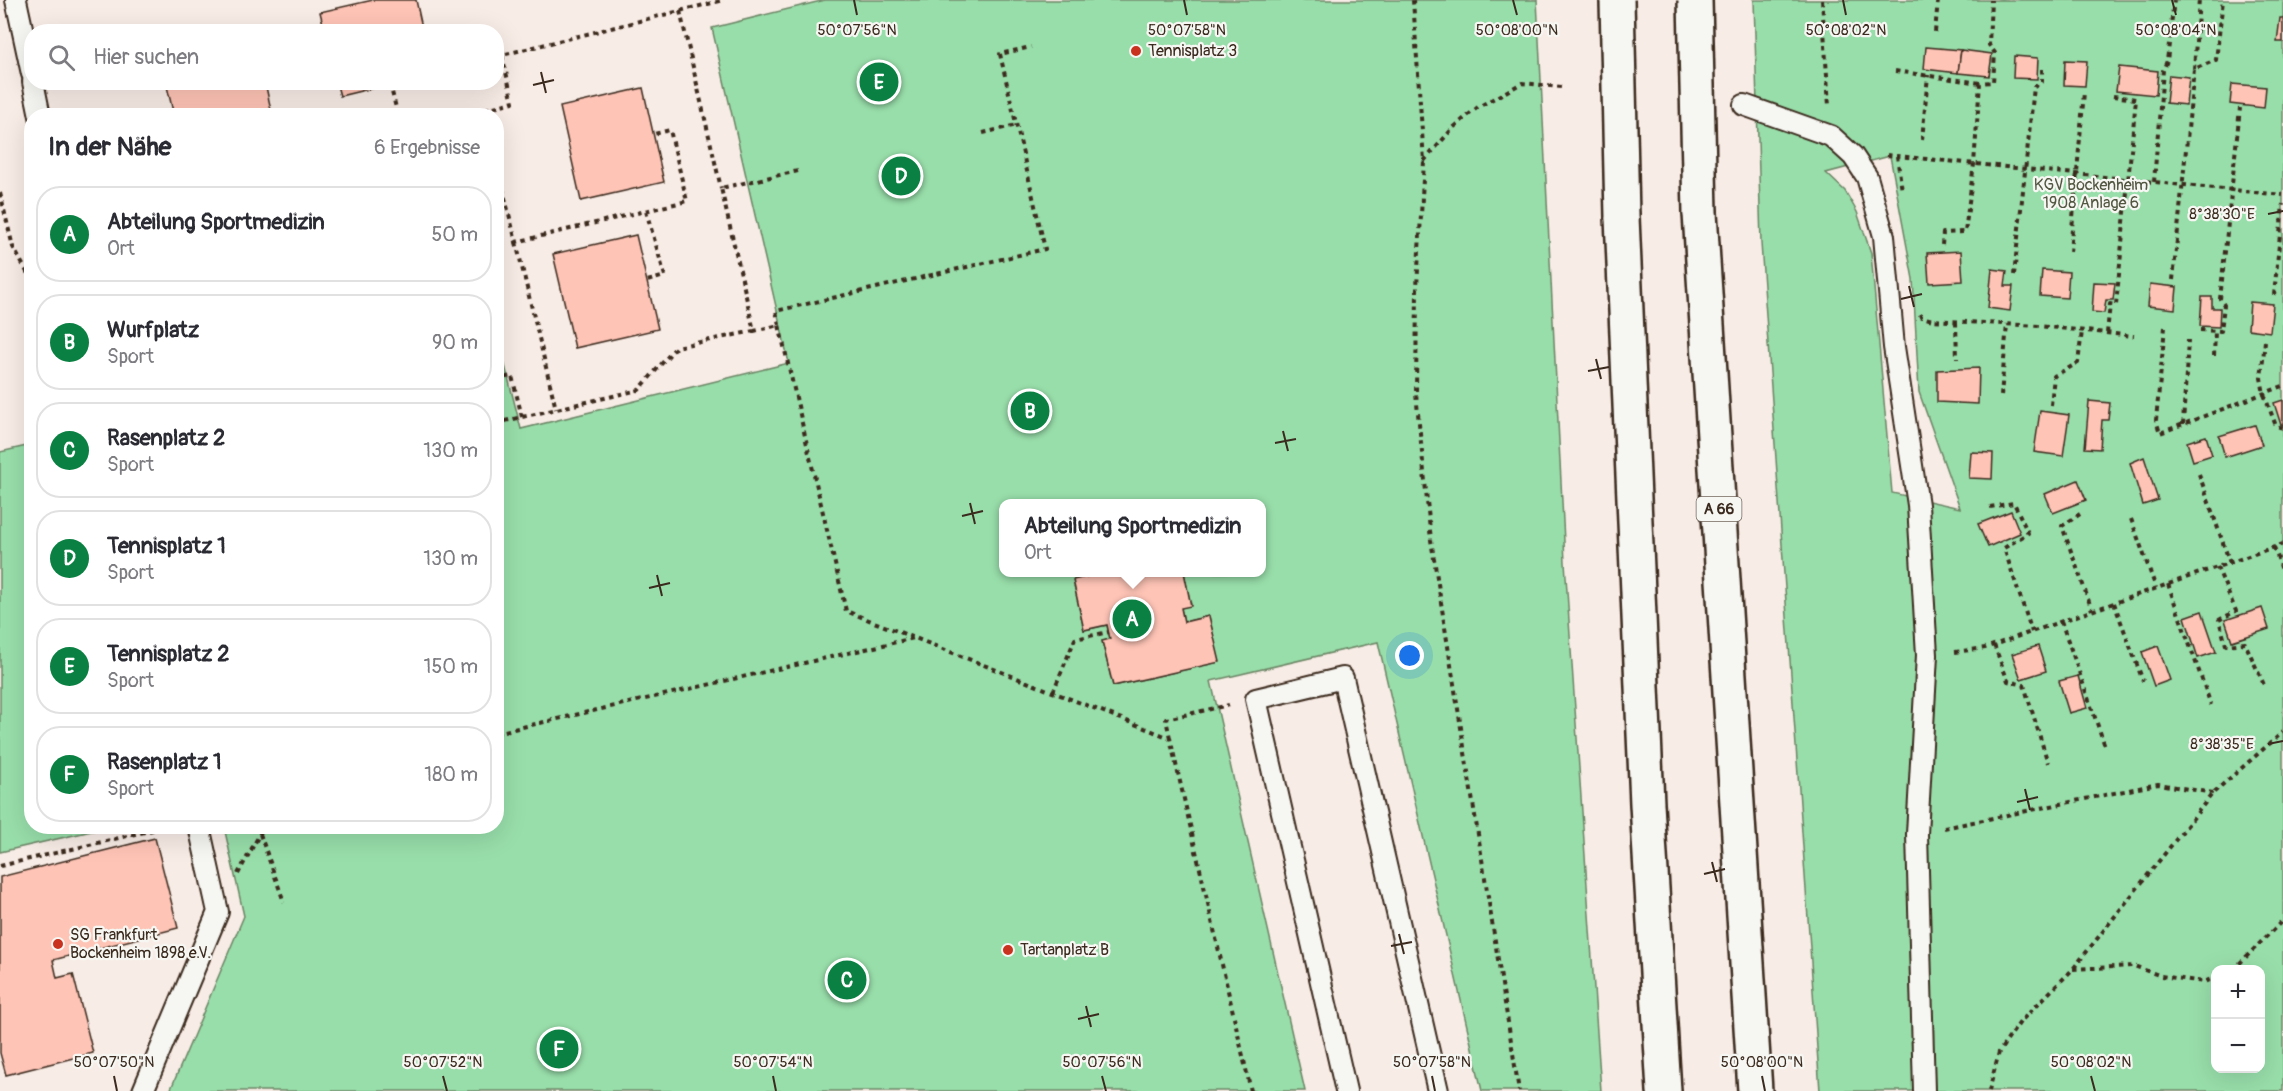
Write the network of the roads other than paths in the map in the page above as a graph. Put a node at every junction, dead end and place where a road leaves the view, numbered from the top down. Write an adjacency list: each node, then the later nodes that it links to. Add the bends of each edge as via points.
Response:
1 (16, 0): 4 (lane)
2 (1617, 0): 12 (highway, bridge, via 1622,218 1647,804)
3 (1695, 0): 13 (highway, A 66, bridge, via 1700,213)
4 (24, 38)
5 (35, 90): 7 (lane)
6 (1744, 105): 14 (lane, via 1831,136 1853,156 1867,177 1884,236 1894,346 1918,505 1927,655 1917,834)
7 (38, 108)
8 (201, 834): 9 (lane, via 218,912)
9 (143, 1091)
10 (1346, 1091): 11 (lane, via 1256,699 1343,678)
11 (1438, 1091)
12 (1664, 1091)
13 (1755, 1091)
14 (1924, 1091)

